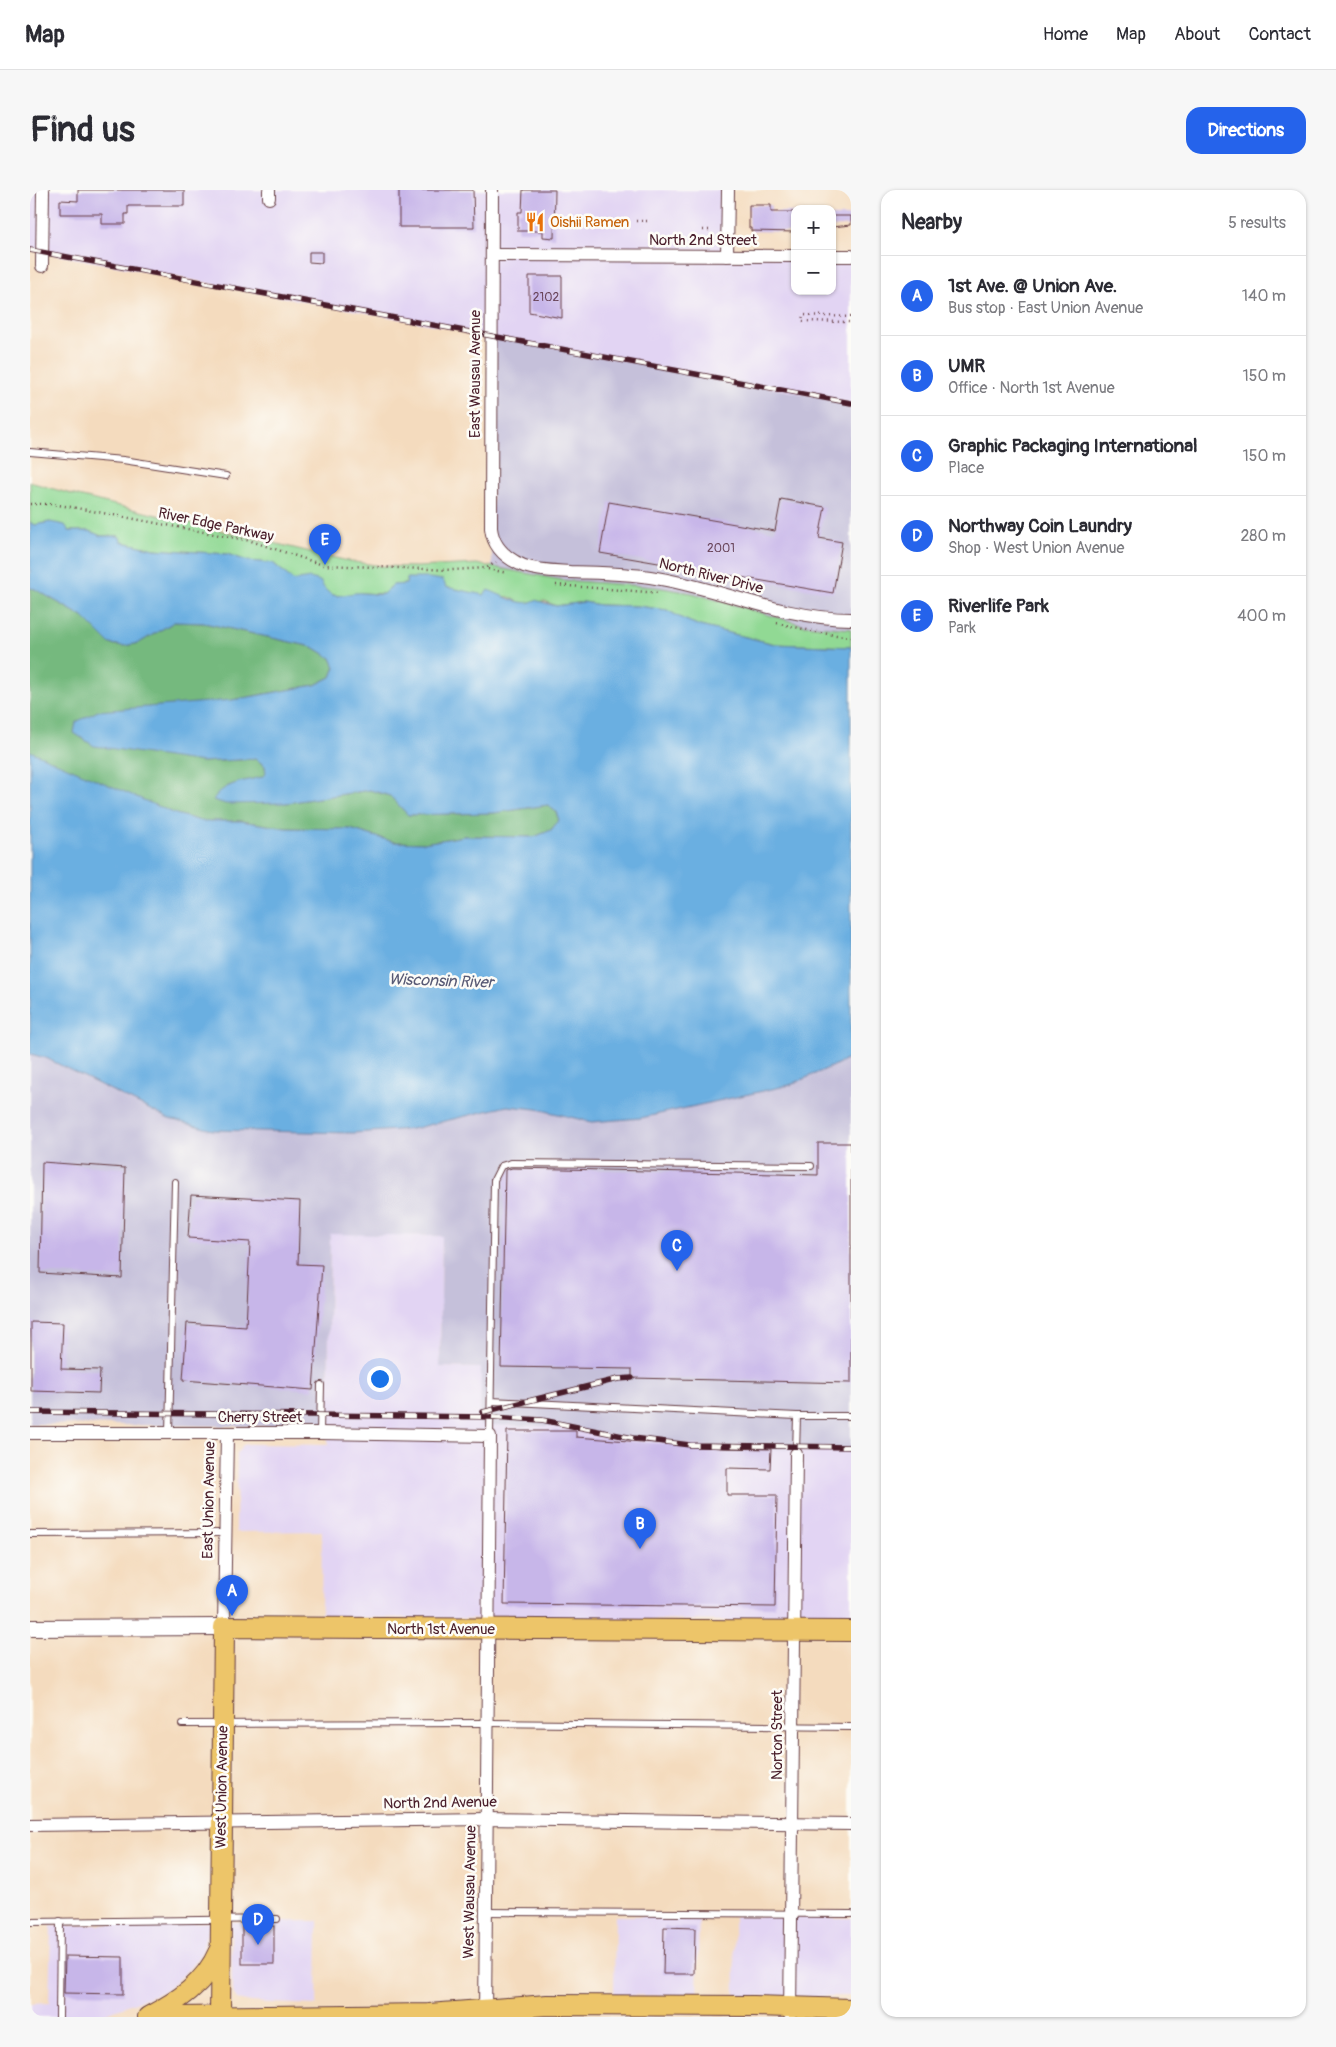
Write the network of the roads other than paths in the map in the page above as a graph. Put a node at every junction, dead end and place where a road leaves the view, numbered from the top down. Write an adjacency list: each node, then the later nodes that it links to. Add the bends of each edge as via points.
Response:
1 (43, 190): 9 (street)
2 (492, 190): 4 (street, East Wausau Avenue)
3 (728, 190): 5 (street)
4 (492, 255): 5 (street, North 2nd Street); 12 (street, East Wausau Avenue, via 491,528 493,539)
5 (727, 256): 6 (street, North 2nd Street)
6 (791, 256)
7 (836, 256): 8 (street)
8 (851, 256)
9 (42, 266)
10 (30, 452): 11 (lane, via 124,460)
11 (226, 476)
12 (505, 555): 13 (street, North River Drive, via 537,569 648,577 678,582 792,614)
13 (851, 619)
14 (811, 1166): 17 (lane, via 519,1163 501,1166 494,1180)
15 (175, 1182): 21 (lane)
16 (321, 1385): 23 (lane)
17 (491, 1401): 18 (lane); 24 (lane)
18 (797, 1416): 19 (lane); 25 (lane)
19 (851, 1416)
20 (30, 1433): 21 (street, Cherry Street)
21 (169, 1433): 22 (street, Cherry Street)
22 (227, 1433): 23 (street, Cherry Street); 26 (street, East Union Avenue)
23 (320, 1433): 24 (street, Cherry Street)
24 (490, 1436): 30 (street, West Wausau Avenue)
25 (796, 1454): 31 (street, Norton Street)
26 (225, 1533): 27 (lane); 28 (street, East Union Avenue)
27 (30, 1534)
28 (224, 1627): 29 (street, North 1st Avenue); 30 (main road, North 1st Avenue); 35 (main road, West Union Avenue)
29 (30, 1628)
30 (489, 1629): 31 (main road, North 1st Avenue); 33 (street, West Wausau Avenue)
31 (793, 1631): 32 (main road, North 1st Avenue); 36 (street, Norton Street)
32 (851, 1632)
33 (488, 1723): 35 (lane); 36 (lane); 38 (street, West Wausau Avenue)
34 (182, 1724): 35 (lane)
35 (223, 1724): 39 (main road, West Union Avenue)
36 (793, 1725): 37 (lane); 40 (street, Norton Street)
37 (851, 1727)
38 (487, 1819): 39 (street, North 2nd Avenue); 40 (street, North 2nd Avenue); 43 (street, West Wausau Avenue)
39 (221, 1823): 42 (street, North 2nd Avenue); 46 (main road, West Union Avenue)
40 (793, 1823): 41 (street, North 2nd Avenue); 44 (street, Norton Street)
41 (851, 1824)
42 (30, 1825)
43 (486, 1912): 44 (lane); 53 (street, West Wausau Avenue)
44 (791, 1913): 45 (lane); 52 (street, Norton Street)
45 (851, 1914)
46 (221, 1919): 47 (lane); 48 (lane); 50 (main road, West Union Avenue)
47 (277, 1919)
48 (60, 1921): 49 (lane); 55 (lane)
49 (30, 1922)
50 (221, 1947): 54 (main road, West Union Avenue); 56 (main road, via 200,1982)
51 (851, 2009): 52 (main road)
52 (790, 2012): 53 (main road, via 547,2005)
53 (485, 2013): 54 (main road)
54 (220, 2016): 57 (main road)
55 (59, 2017)
56 (148, 2017)
57 (174, 2017)

